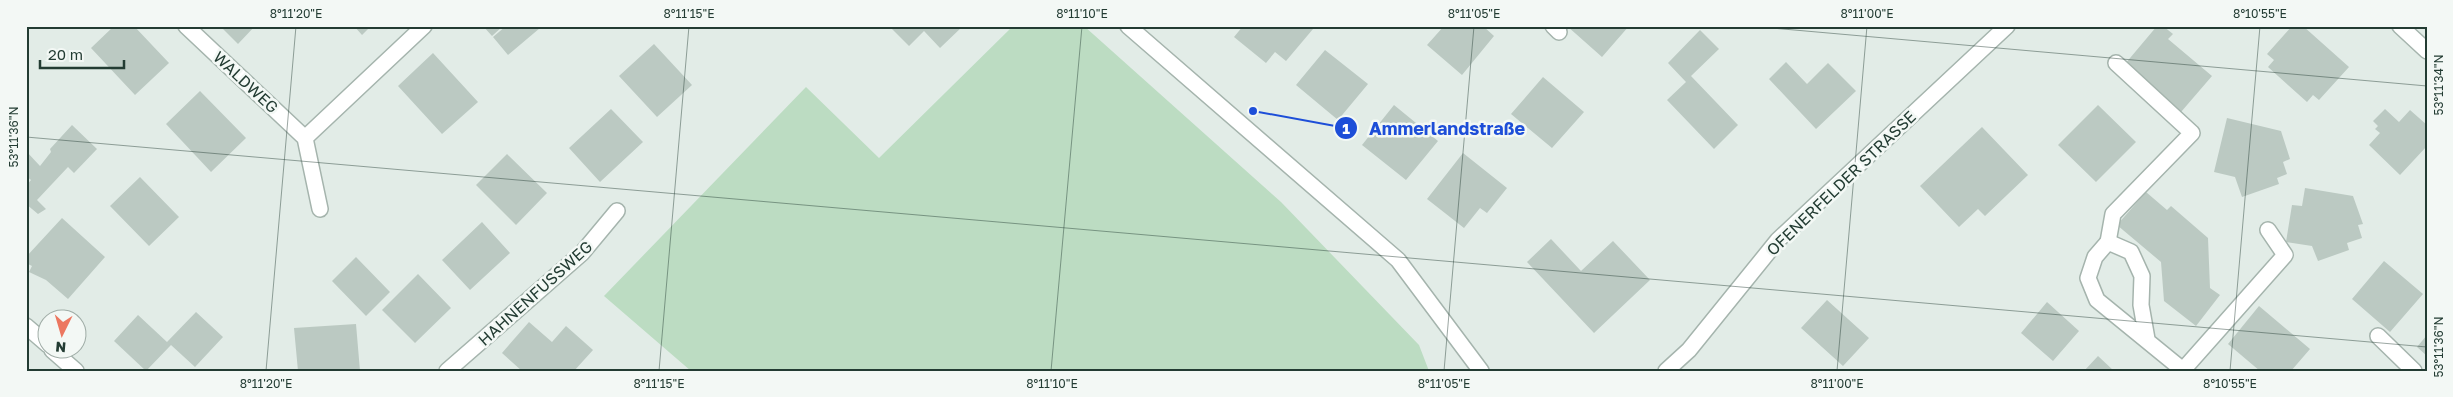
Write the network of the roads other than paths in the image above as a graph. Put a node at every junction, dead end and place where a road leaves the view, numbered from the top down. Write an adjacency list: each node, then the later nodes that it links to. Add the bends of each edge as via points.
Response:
1 (186, 26): 8 (street, WALDWEG)
2 (424, 26): 8 (street)
3 (1128, 26): 21 (street, via 1398,260)
4 (2006, 26): 22 (street, OFENERFELDER STRASSE, via 1778,240 1689,350)
5 (2400, 26): 6 (street)
6 (2427, 51)
7 (2116, 63): 12 (street, via 2192,133 2113,214)
8 (305, 138): 9 (street)
9 (320, 209)
10 (617, 211): 20 (street, HAHNENFUSSWEG, via 582,253)
11 (2268, 230): 18 (street, via 2286,255)
12 (2108, 242): 16 (street, via 2131,252 2142,276 2141,305); 16 (street, via 2095,257 2088,278 2097,300)
13 (26, 326): 14 (street)
14 (38, 336)
15 (2378, 336): 23 (street)
16 (2147, 339): 18 (street)
17 (63, 360): 19 (street)
18 (2184, 370)
19 (76, 371)
20 (448, 371)
21 (1481, 371)
22 (1666, 371)
23 (2414, 371)

